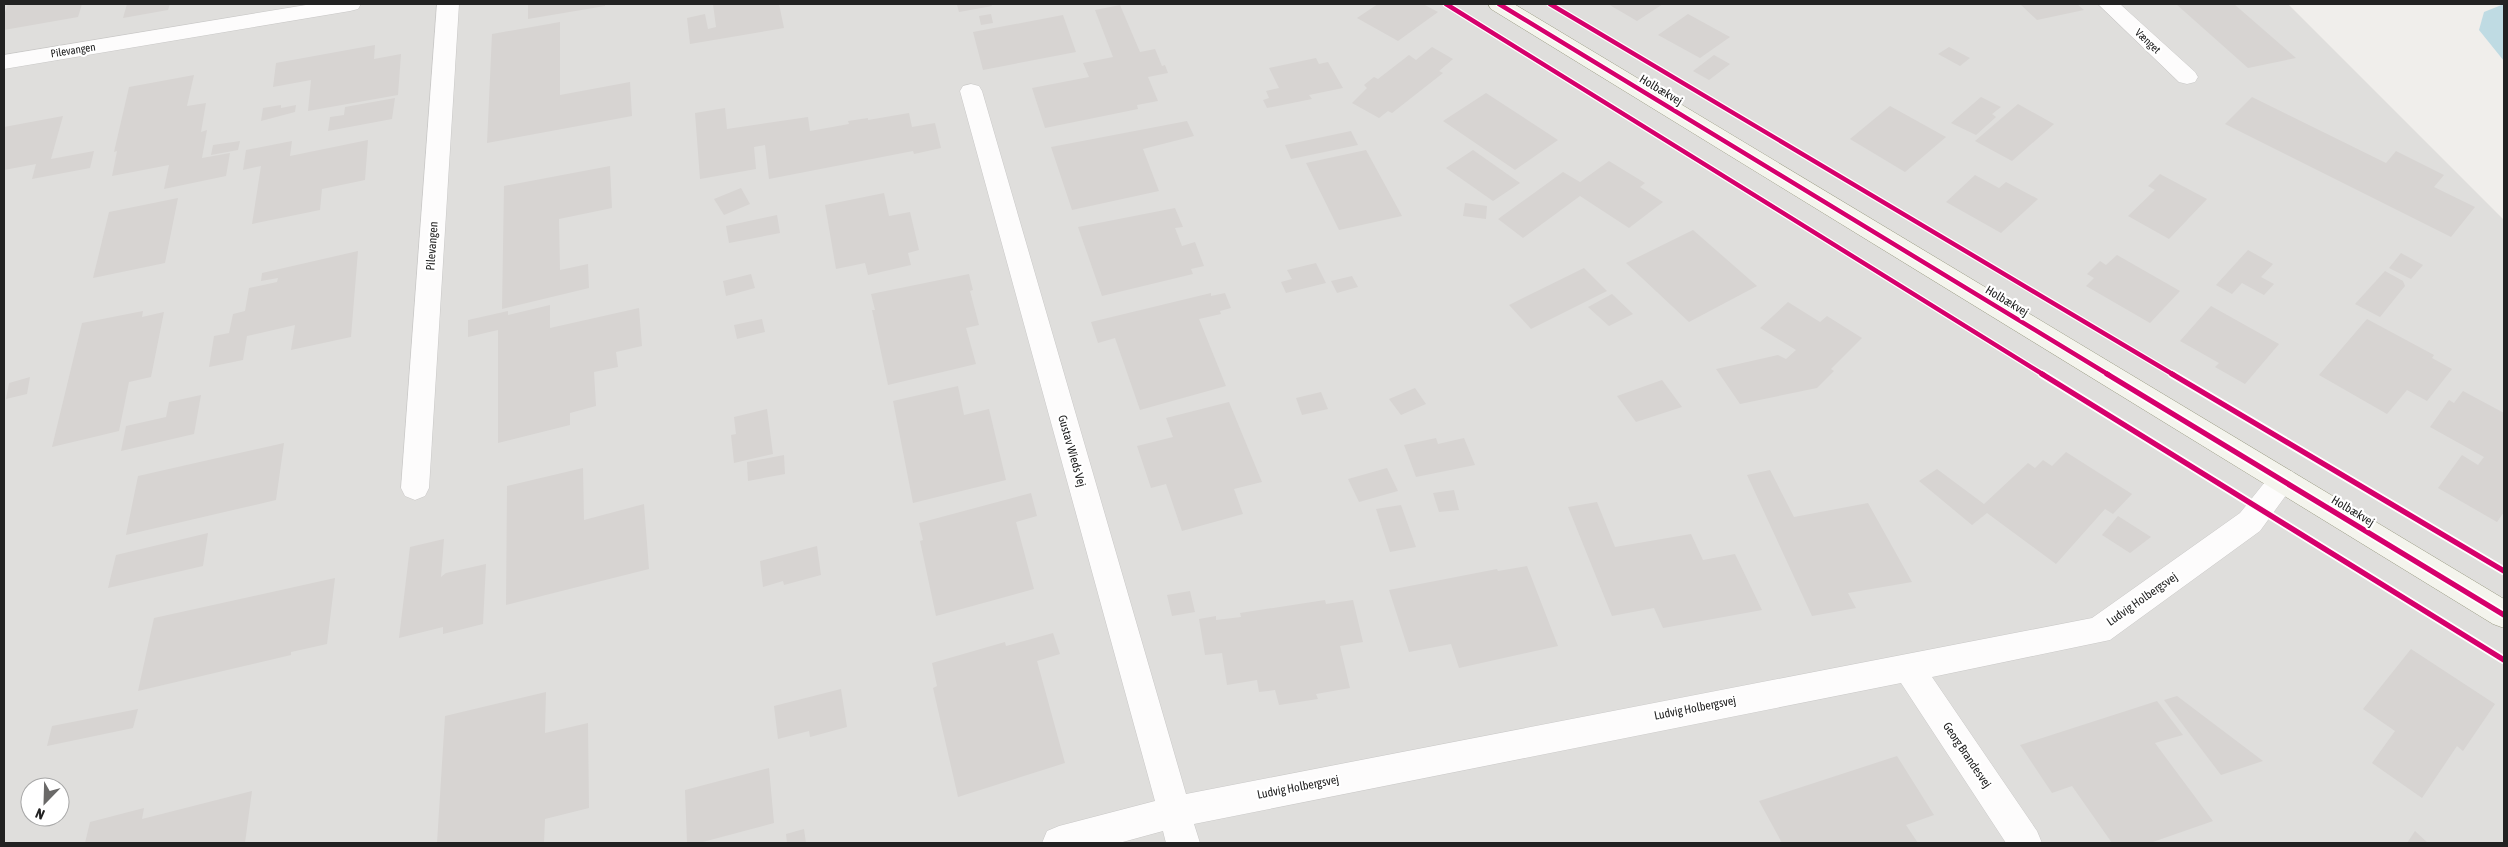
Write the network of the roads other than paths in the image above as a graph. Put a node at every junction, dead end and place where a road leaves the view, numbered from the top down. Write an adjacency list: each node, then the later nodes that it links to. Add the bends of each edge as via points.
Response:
1 (350, 4): 5 (street, Pilevangen)
2 (448, 4): 9 (street, Pilevangen)
3 (1499, 4): 8 (main road, Holbækvej)
4 (2108, 4): 6 (street, Vænget)
5 (4, 62)
6 (2188, 78)
7 (971, 91): 12 (street, Gustav Wieds Vej)
8 (2283, 480): 10 (main road, Holbækvej); 11 (street, Ludvig Holbergsvej, via 2250,522 2099,630)
9 (415, 488)
10 (2504, 615)
11 (1908, 667): 12 (street, Ludvig Holbergsvej); 15 (street, Georg Brandesvej)
12 (1174, 812): 13 (street, Ludvig Holbergsvej); 14 (street, Gustav Wieds Vej)
13 (1059, 843)
14 (1183, 843)
15 (2025, 843)

